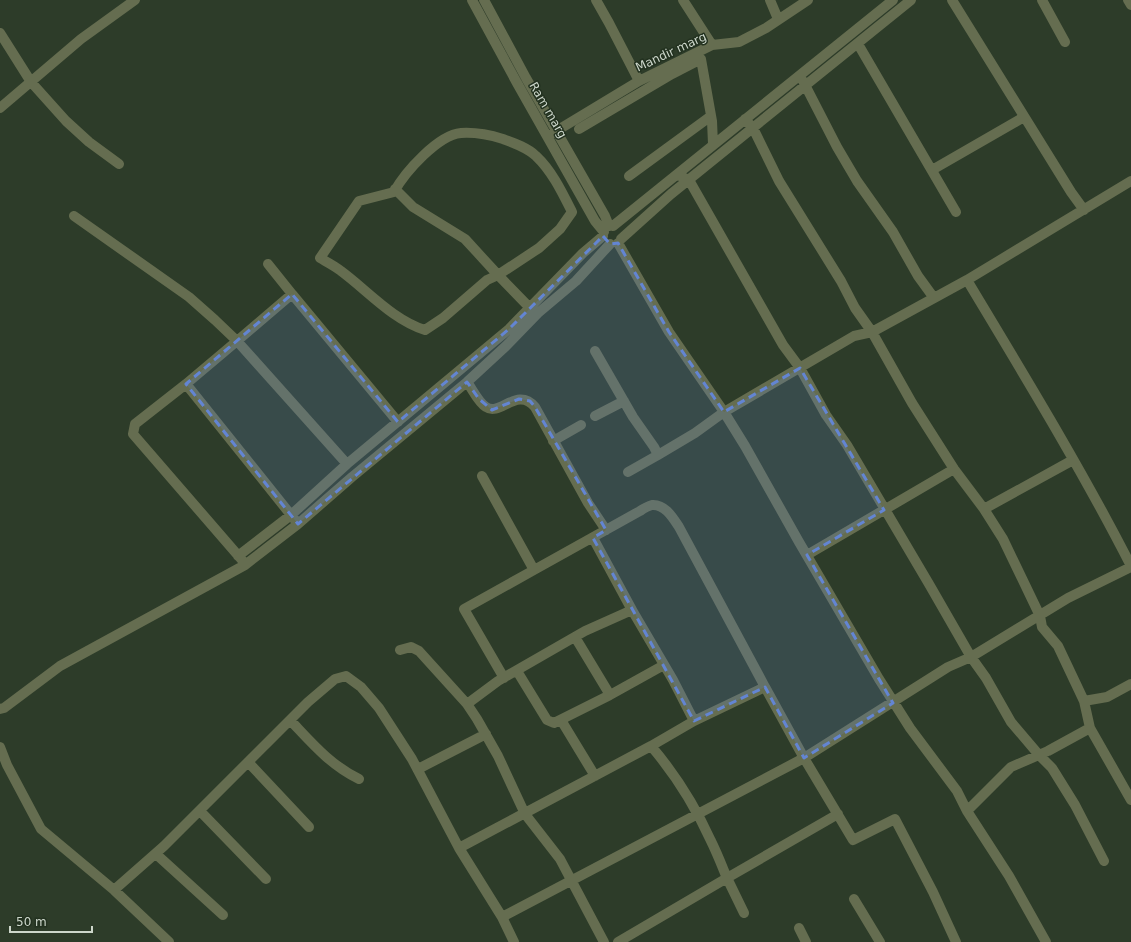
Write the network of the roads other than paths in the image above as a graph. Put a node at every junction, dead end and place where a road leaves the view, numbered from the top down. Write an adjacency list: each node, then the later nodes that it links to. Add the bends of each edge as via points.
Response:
1 (135, 0): 21 (street, via 81,39)
2 (472, 0): 29 (street, Ram marg, via 517,83)
3 (484, 0): 29 (street)
4 (596, 0): 20 (street)
5 (683, 0): 18 (street)
6 (770, 0): 14 (street)
7 (808, 0): 14 (street, Mandir marg)
8 (893, 0): 19 (street)
9 (911, 0): 17 (street)
10 (952, 0): 25 (street)
11 (1042, 0): 16 (street)
12 (1128, 0): 13 (street)
13 (1131, 5)
14 (778, 19): 18 (street, Mandir marg, via 739,42)
15 (0, 33): 21 (street)
16 (1065, 42)
17 (858, 44): 22 (street); 32 (street)
18 (712, 46): 20 (street, Mandir marg)
19 (799, 75): 22 (street); 26 (street)
20 (639, 81): 29 (street, Mandir marg)
21 (31, 82): 23 (street); 31 (street, via 66,121)
22 (806, 85): 27 (street); 46 (street, via 857,181 893,232)
23 (0, 108)
24 (711, 116): 28 (street, via 701,60 672,74); 30 (street); 34 (street)
25 (1024, 117): 32 (street); 38 (street)
26 (745, 119): 27 (street); 30 (street)
27 (753, 128): 35 (street); 48 (street, via 779,181)
28 (579, 129)
29 (552, 133): 41 (street, Ram marg, via 595,221)
30 (713, 144): 33 (street)
31 (119, 164)
32 (932, 170): 39 (street)
33 (678, 175): 35 (street); 41 (street)
34 (629, 176)
35 (689, 180): 41 (street, via 644,217); 51 (street, via 783,345)
36 (1131, 181): 38 (street)
37 (395, 189): 43 (street, via 413,207 465,239); 43 (street, via 394,192 359,201 320,258 341,271 381,304 415,327 425,330 487,280); 43 (street, via 420,158 442,140 460,133 486,134 513,143 535,155 556,181 572,212 560,229 540,248)
38 (1084, 210): 44 (street)
39 (956, 212)
40 (74, 216): 49 (street, via 189,297)
41 (611, 235): 47 (street, via 583,253); 52 (street, via 576,281 538,313); 55 (street, Ram marg, via 669,332)
42 (268, 264): 45 (street)
43 (498, 275): 47 (street)
44 (967, 280): 46 (street); 61 (street)
45 (292, 294): 49 (street); 57 (street)
46 (934, 298): 48 (street)
47 (530, 308): 57 (street, via 509,329)
48 (872, 332): 51 (street, via 854,336); 63 (street, via 912,403)
49 (237, 341): 53 (street); 62 (street)
50 (595, 351): 54 (street)
51 (800, 368): 55 (street); 67 (street)
52 (467, 382): 59 (street, via 488,409 492,410 519,399 530,401); 69 (street)
53 (186, 384): 68 (street); 73 (street, via 135,424 133,434)
54 (624, 401): 56 (street); 60 (street)
55 (724, 412): 60 (street, via 695,433); 72 (street, Ram marg)
56 (595, 416)
57 (398, 422): 62 (street)
58 (581, 425): 59 (street)
59 (553, 441): 70 (street)
60 (658, 454): 64 (street)
61 (1073, 460): 66 (street); 75 (street)
62 (347, 464): 68 (street)
63 (954, 469): 66 (street); 67 (street)
64 (628, 472)
65 (482, 476): 76 (street)
66 (984, 509): 78 (street, via 1003,538)
67 (884, 510): 72 (street); 81 (street)
68 (291, 515): 69 (street); 73 (street)
69 (298, 524): 74 (street)
70 (606, 530): 71 (street); 86 (street, via 652,505 662,507 670,514)
71 (593, 538): 76 (street); 77 (street)
72 (807, 555): 89 (street, Ram marg)
73 (238, 556): 74 (street)
74 (245, 565): 91 (street, via 60,666)
75 (1131, 566): 78 (street, via 1068,598)
76 (534, 570): 84 (street, via 464,609)
77 (632, 610): 79 (street); 82 (street)
78 (1040, 616): 81 (street); 88 (street, via 1042,627 1058,646)
79 (576, 637): 83 (street); 87 (street)
80 (400, 650): 90 (street, via 410,647 419,651)
81 (971, 657): 89 (street, via 948,667); 99 (street, via 1011,722)
82 (664, 665): 87 (street); 94 (street)
83 (517, 671): 84 (street); 93 (street, via 548,720 554,723)
84 (504, 678): 90 (street)
85 (1131, 684): 88 (street, via 1107,697)
86 (765, 687): 94 (street); 100 (street)
87 (610, 695): 93 (street)
88 (1084, 701): 95 (street)
89 (894, 703): 100 (street); 107 (street, Ram marg, via 957,791)
90 (467, 704): 96 (street)
91 (0, 709)
92 (290, 720): 101 (street); 102 (street, via 334,679 346,676 361,687 379,708); 104 (street, via 320,752)
93 (561, 720): 103 (street)
94 (694, 721): 97 (street)
95 (1090, 728): 99 (street); 105 (street)
96 (486, 734): 102 (street); 108 (street)
97 (651, 746): 103 (street); 110 (street, via 668,766)
98 (0, 747): 118 (street, via 41,829)
99 (1039, 755): 107 (street, via 1012,767); 114 (street, via 1052,768 1075,805)
100 (804, 758): 109 (street); 110 (street)
101 (248, 762): 106 (street); 111 (street)
102 (418, 769): 112 (street)
103 (595, 776): 108 (street)
104 (359, 779)
105 (1131, 800)
106 (200, 811): 113 (street); 116 (street)
107 (967, 811): 131 (street, Ram marg, via 1010,876)
108 (526, 814): 112 (street); 117 (street, via 560,859)
109 (838, 814): 115 (street); 130 (street, via 853,840 895,819)
110 (697, 815): 115 (street); 117 (street)
111 (309, 827)
112 (460, 848): 122 (street)
113 (156, 854): 118 (street); 121 (street)
114 (1104, 861)
115 (727, 878): 120 (street); 127 (street)
116 (266, 879)
117 (572, 880): 122 (street); 126 (street)
118 (114, 890): 124 (street)
119 (854, 899): 129 (street)
120 (744, 913)
121 (223, 915)
122 (502, 917): 125 (street)
123 (799, 928): 128 (street)
124 (170, 942)
125 (514, 942)
126 (604, 942)
127 (618, 942)
128 (806, 942)
129 (880, 942)
130 (956, 942)
131 (1046, 942)

